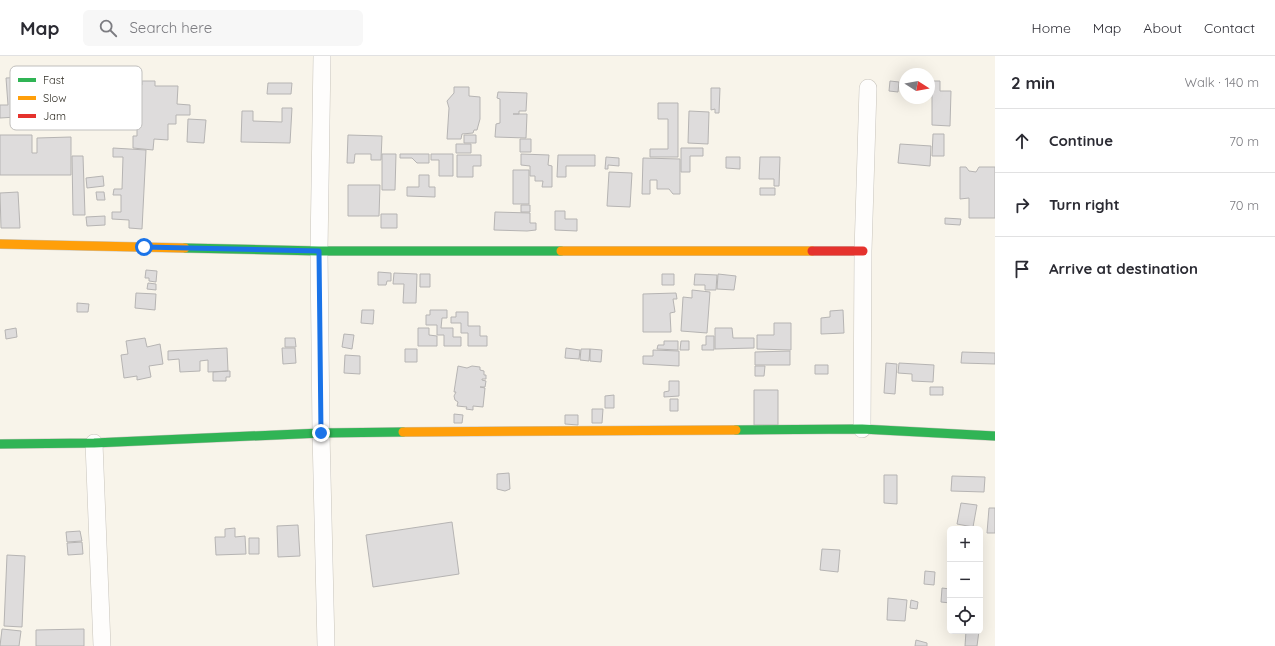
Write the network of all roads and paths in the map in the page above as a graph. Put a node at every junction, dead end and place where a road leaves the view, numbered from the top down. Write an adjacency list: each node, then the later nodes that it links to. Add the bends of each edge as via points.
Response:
1 (322, 56): 4 (street)
2 (868, 88): 5 (street)
3 (0, 244): 4 (street)
4 (319, 251): 5 (street); 7 (street)
5 (862, 251): 6 (street)
6 (862, 429): 7 (street); 8 (street)
7 (321, 433): 9 (street); 12 (street)
8 (995, 436)
9 (94, 443): 10 (street); 11 (street)
10 (0, 444)
11 (102, 646)
12 (326, 646)

